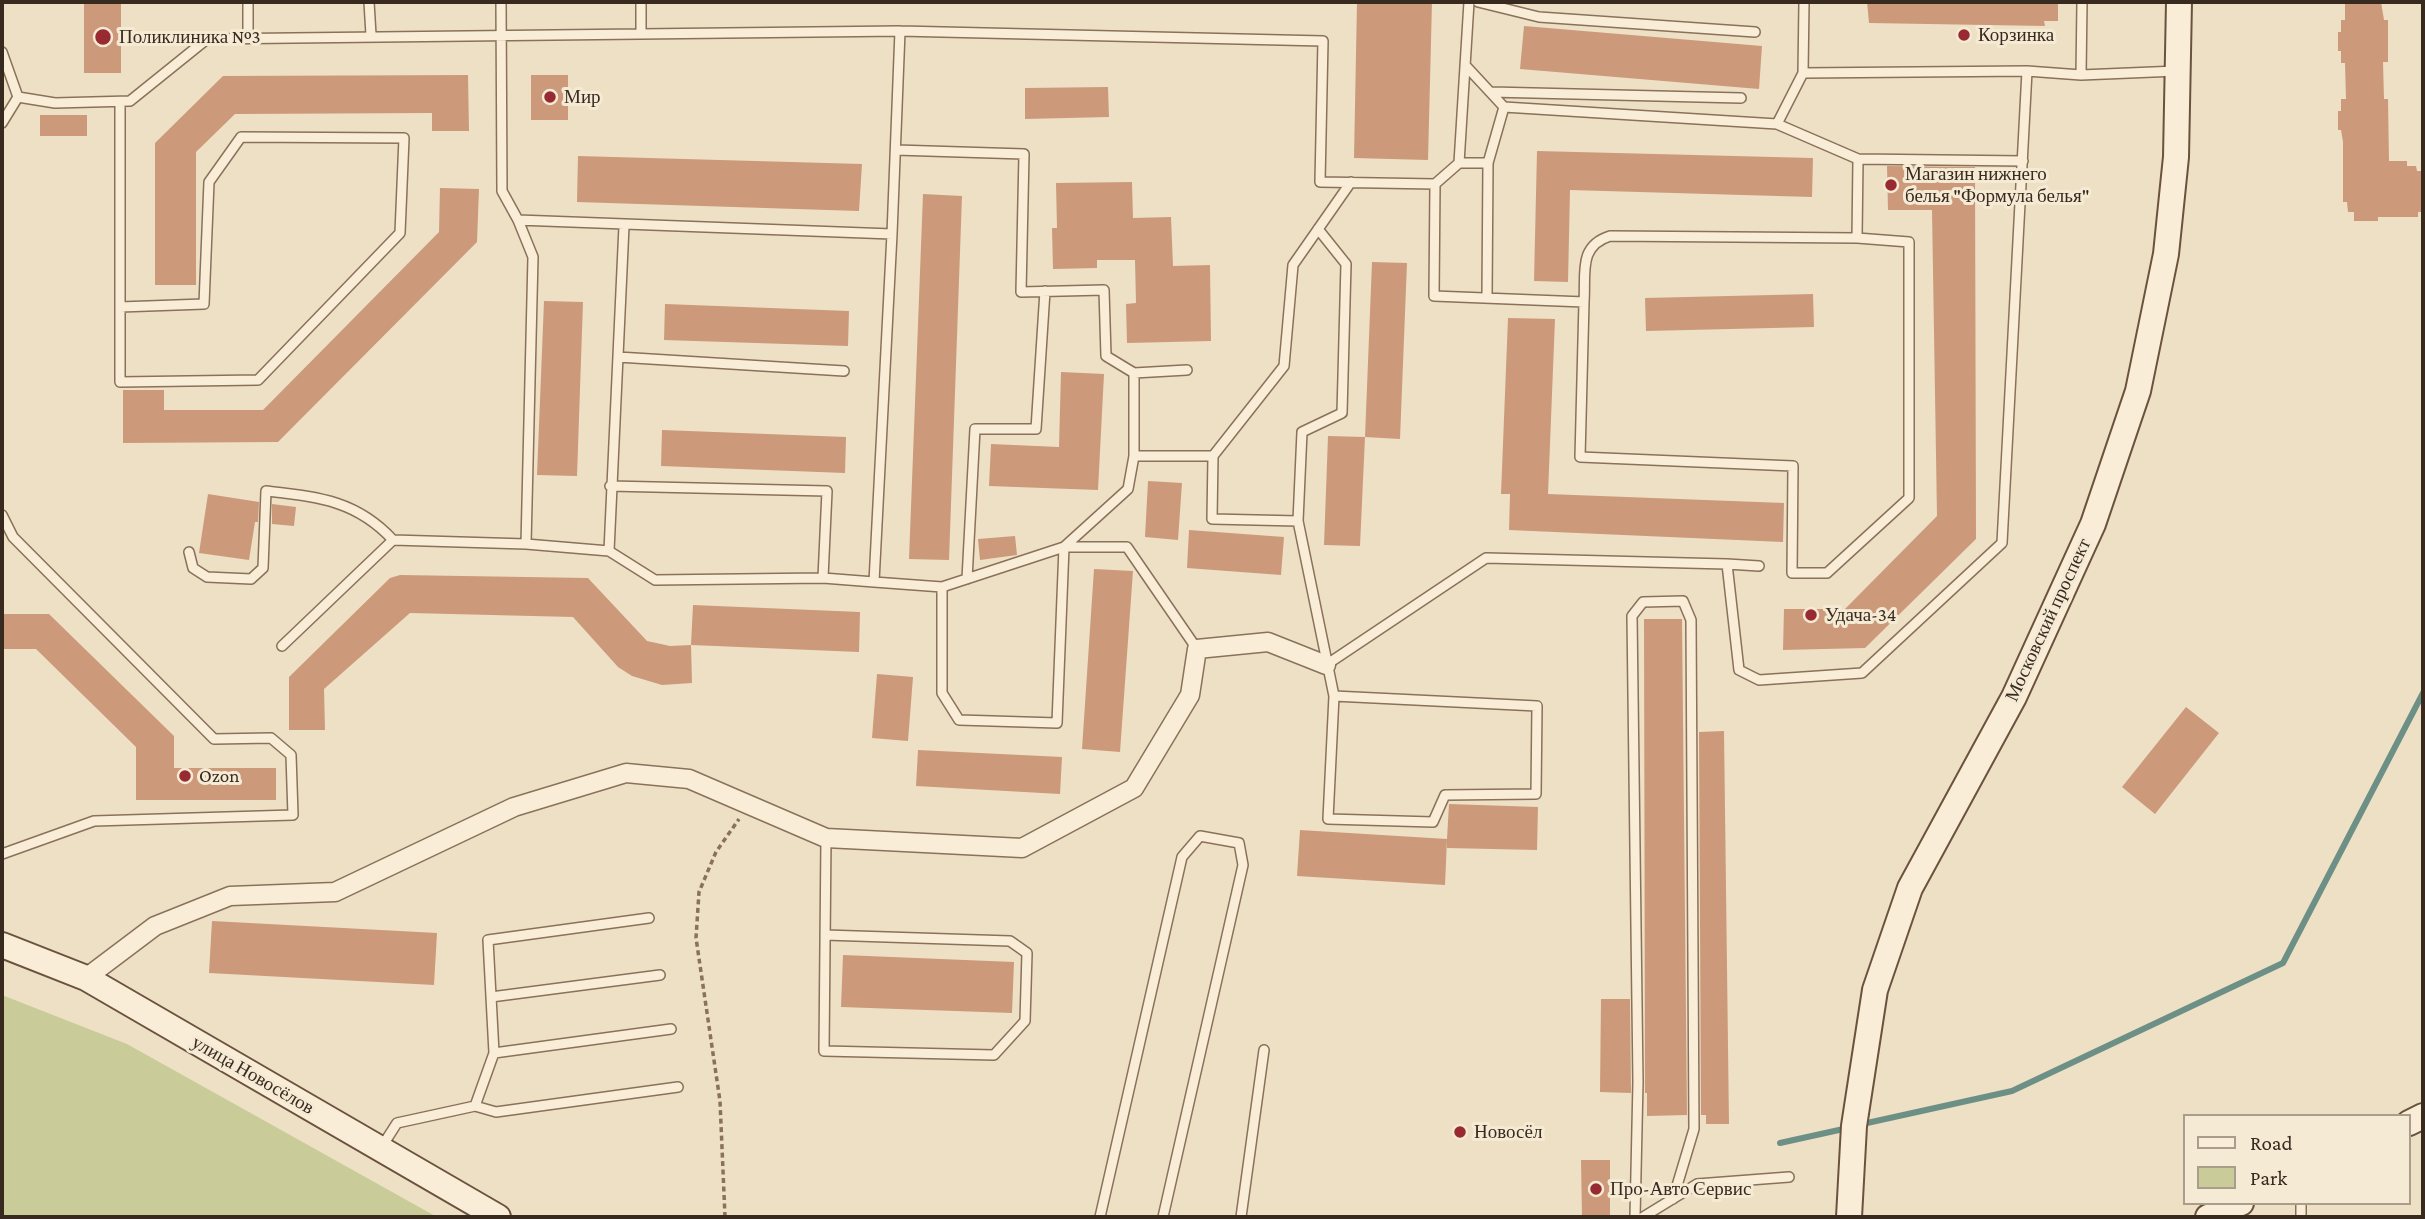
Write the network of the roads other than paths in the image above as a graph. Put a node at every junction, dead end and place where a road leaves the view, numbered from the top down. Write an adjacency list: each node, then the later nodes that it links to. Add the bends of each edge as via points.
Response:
1 (248, 2): 15 (lane)
2 (369, 2): 13 (lane)
3 (501, 2): 14 (lane)
4 (640, 2): 12 (lane)
5 (1469, 2): 17 (lane)
6 (1478, 2): 11 (lane, via 1539,18)
7 (1804, 2): 20 (lane)
8 (2082, 2): 21 (lane)
9 (2179, 2): 19 (main road, Московский проспект)
10 (900, 31): 12 (lane); 29 (lane); 34 (lane, via 1323,41 1320,182)
11 (1755, 32)
12 (641, 34): 14 (lane)
13 (371, 35): 14 (lane); 15 (lane)
14 (501, 36): 36 (lane, via 502,191)
15 (248, 38): 25 (lane, via 207,38 130,101)
16 (2, 52): 23 (lane)
17 (1465, 65): 22 (lane); 32 (lane)
18 (2027, 71): 20 (lane); 21 (lane); 31 (lane)
19 (2178, 71): 21 (lane); 92 (main road, Московский проспект, via 2176,157 2166,254 2138,391 2093,524 2014,697 1910,888 1875,989 1856,1113)
20 (1803, 72): 28 (lane)
21 (2081, 75)
22 (1490, 92): 24 (lane); 26 (lane)
23 (18, 97): 25 (lane, via 55,103); 27 (lane)
24 (1741, 99)
25 (120, 102): 44 (lane)
26 (1504, 107): 28 (lane); 33 (lane)
27 (2, 123)
28 (1777, 124): 30 (lane)
29 (895, 150): 39 (lane); 41 (lane, via 1024,154 1021,292)
30 (1858, 159): 31 (lane); 40 (lane)
31 (2023, 161): 59 (lane, via 2001,543 1862,673 1759,680 1739,670)
32 (1460, 163): 33 (lane); 35 (lane)
33 (1488, 163): 42 (lane)
34 (1351, 183): 35 (lane); 38 (lane)
35 (1435, 184): 42 (lane, via 1434,296)
36 (518, 220): 37 (lane); 55 (lane, via 533,257)
37 (624, 226): 39 (lane); 45 (lane)
38 (1318, 229): 50 (lane, via 1293,265 1284,366); 53 (lane, via 1346,264 1342,413 1302,432)
39 (892, 234): 63 (lane)
40 (1857, 238): 43 (lane, via 1610,236 1595,241 1587,251); 43 (lane, via 1909,242 1909,498 1827,573 1792,573 1793,467 1580,457)
41 (1045, 292): 48 (lane, via 1104,290 1106,356); 62 (lane, via 1036,429 975,429)
42 (1487, 297): 43 (lane)
43 (1584, 302)
44 (120, 307): 44 (lane, via 120,382 258,380 400,233 404,138 241,137 209,182 204,304)
45 (618, 357): 47 (lane); 51 (lane)
46 (1187, 370): 48 (lane)
47 (844, 371)
48 (1135, 373): 49 (lane)
49 (1133, 456): 50 (lane); 56 (lane, via 1128,489)
50 (1213, 457): 53 (lane, via 1212,519)
51 (610, 486): 57 (lane); 61 (lane, via 827,491)
52 (2, 514): 70 (lane, via 13,537 214,739 271,738 291,755 293,815 94,821)
53 (1298, 521): 67 (lane)
54 (393, 540): 55 (lane); 58 (lane, via 375,520 355,508 265,491 263,568 251,579 207,577 193,568); 65 (lane)
55 (526, 544): 57 (lane)
56 (1064, 547): 62 (lane); 64 (lane, via 1057,723 959,720 943,693); 66 (lane, via 1127,547)
57 (609, 551): 61 (lane, via 655,580)
58 (189, 552)
59 (1727, 564): 60 (lane); 67 (lane, via 1486,558)
60 (1759, 566)
61 (823, 578): 63 (lane)
62 (967, 579): 64 (lane)
63 (874, 582): 64 (lane)
64 (942, 587)
65 (282, 646)
66 (1197, 649): 67 (street, via 1268,642); 69 (street, via 1189,695 1134,788 1022,848)
67 (1326, 665): 68 (lane)
68 (1334, 695): 68 (lane, via 1328,819 1433,822 1445,795 1536,794 1537,706)
69 (826, 838): 72 (lane); 75 (street, via 689,779 626,773 514,807 335,892 230,896 155,926)
70 (2, 855)
71 (649, 918): 76 (lane, via 488,940)
72 (825, 935): 72 (lane, via 824,1051 994,1055 1025,1021 1027,953 1010,941)
73 (2, 945): 75 (main road, улица Новосёлов)
74 (660, 975): 76 (lane)
75 (86, 978): 82 (main road, улица Новосёлов)
76 (491, 997): 79 (lane)
77 (671, 1029): 79 (lane)
78 (1264, 1050): 89 (lane)
79 (494, 1053): 81 (lane)
80 (678, 1087): 81 (lane, via 496,1112)
81 (475, 1106): 82 (lane, via 397,1123)
82 (380, 1149): 86 (main road, улица Новосёлов)
83 (1788, 1177): 84 (lane, via 1697,1184)
84 (1673, 1199): 90 (lane, via 1694,1129 1691,620 1683,601 1643,602 1632,616 1638,1082); 91 (lane)
85 (2236, 1205): 93 (main road)
86 (498, 1217)
87 (1100, 1217): 88 (lane, via 1182,857 1200,836 1239,844 1243,864)
88 (1163, 1217)
89 (1241, 1217)
90 (1635, 1217)
91 (1643, 1217)
92 (1849, 1217)
93 (2208, 1217)

